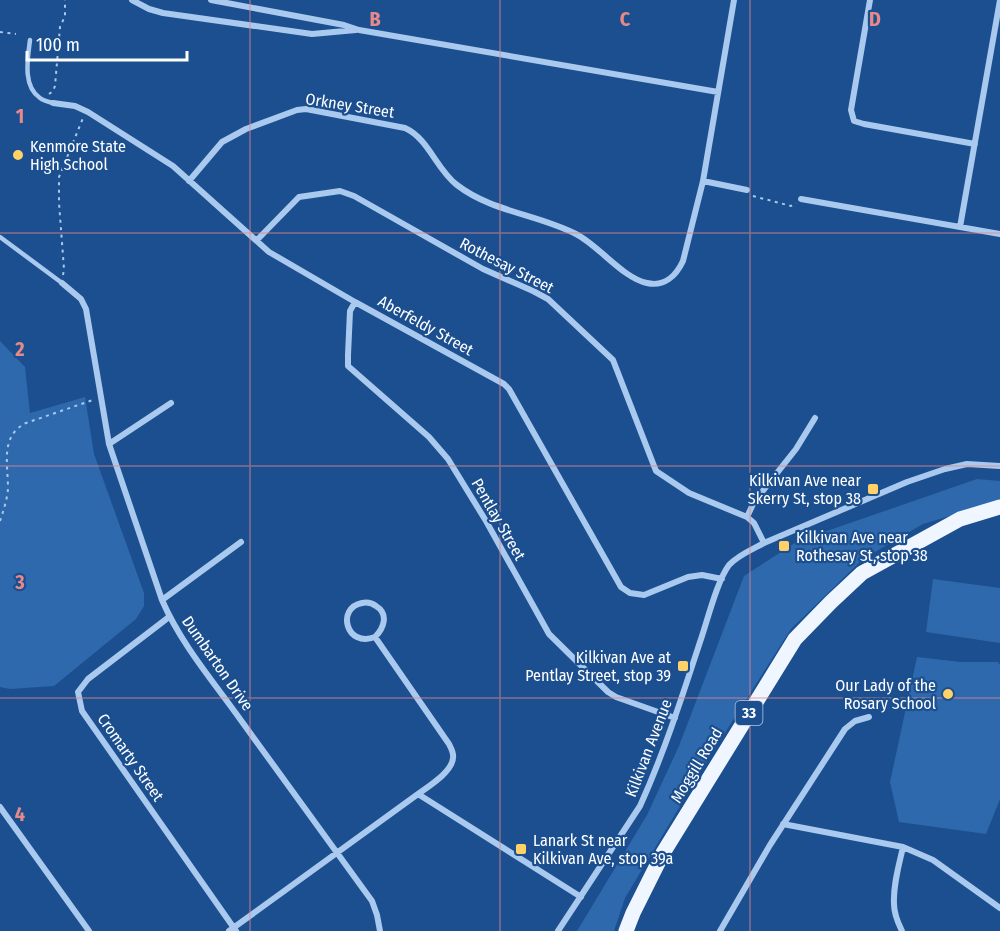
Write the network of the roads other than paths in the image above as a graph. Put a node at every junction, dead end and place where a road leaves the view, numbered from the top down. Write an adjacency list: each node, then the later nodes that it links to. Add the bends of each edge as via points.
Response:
1 (132, 0): 6 (street, via 163,13 301,33)
2 (211, 0): 6 (street)
3 (734, 0): 8 (street)
4 (870, 0): 10 (street, via 851,111 854,121)
5 (1000, 0): 10 (street)
6 (359, 30): 8 (street)
7 (30, 40): 9 (lane, via 27,71 31,86 41,99)
8 (718, 92): 12 (street)
9 (53, 103): 11 (street, Aberfeldy Street, via 88,112 173,166)
10 (975, 144): 15 (street)
11 (189, 181): 12 (street, Orkney Street, via 222,142 297,110 405,128 418,137 446,175 464,190 494,206 576,234 628,274 644,283 658,284 674,276 683,261); 18 (street, Aberfeldy Street)
12 (703, 181): 13 (street)
13 (747, 190)
14 (801, 200): 15 (street)
15 (960, 227): 16 (street)
16 (1000, 234)
17 (0, 237): 19 (lane)
18 (257, 240): 20 (street, Aberfeldy Street, via 269,252); 26 (street, Rothesay Street, via 298,197 340,191 483,269 548,299 613,360 656,471 689,493)
19 (62, 283): 23 (street, Dumbarton Drive, via 81,299 86,309)
20 (355, 302): 31 (street, Aberfeldy Street, via 510,389 621,587 644,595 688,577); 36 (street, Pentlay Street, via 350,310 348,366 429,437 448,459 549,634 608,692)
21 (171, 403): 23 (street)
22 (815, 418): 26 (street)
23 (109, 444): 32 (street, Dumbarton Drive)
24 (1000, 466): 30 (street, Kilkivan Avenue, via 968,464 945,469)
25 (1000, 507): 28 (main road, Moggill Road / 33, via 960,519)
26 (747, 517): 30 (street)
27 (1000, 517): 28 (main road, Moggill Road / 33)
28 (922, 540): 48 (main road, Moggill Road / 33, via 862,573 795,639 663,854)
29 (241, 542): 32 (street)
30 (764, 543): 31 (street, Kilkivan Avenue, via 734,561)
31 (722, 579): 36 (street, Kilkivan Avenue)
32 (162, 600): 33 (street, Dumbarton Drive)
33 (169, 617): 41 (street, Dumbarton Drive); 44 (street, Cromarty Street, via 88,679 78,692 82,711)
34 (375, 637): 34 (street, via 381,632 384,617 374,604 359,603 348,614 349,629 360,639); 37 (street, via 454,754 447,771)
35 (869, 717): 39 (street, via 845,729)
36 (675, 718): 42 (street, Kilkivan Avenue, via 640,806)
37 (418, 794): 41 (street); 42 (street)
38 (0, 807): 45 (street)
39 (783, 825): 40 (street); 49 (street)
40 (903, 847): 43 (street, via 933,860); 50 (street, via 893,905)
41 (337, 853): 44 (street); 46 (street, Dumbarton Drive, via 372,901)
42 (581, 897): 47 (street, Kilkivan Avenue)
43 (1000, 908)
44 (233, 930)
45 (89, 931)
46 (380, 931)
47 (558, 931)
48 (626, 931)
49 (720, 931)
50 (902, 931)

